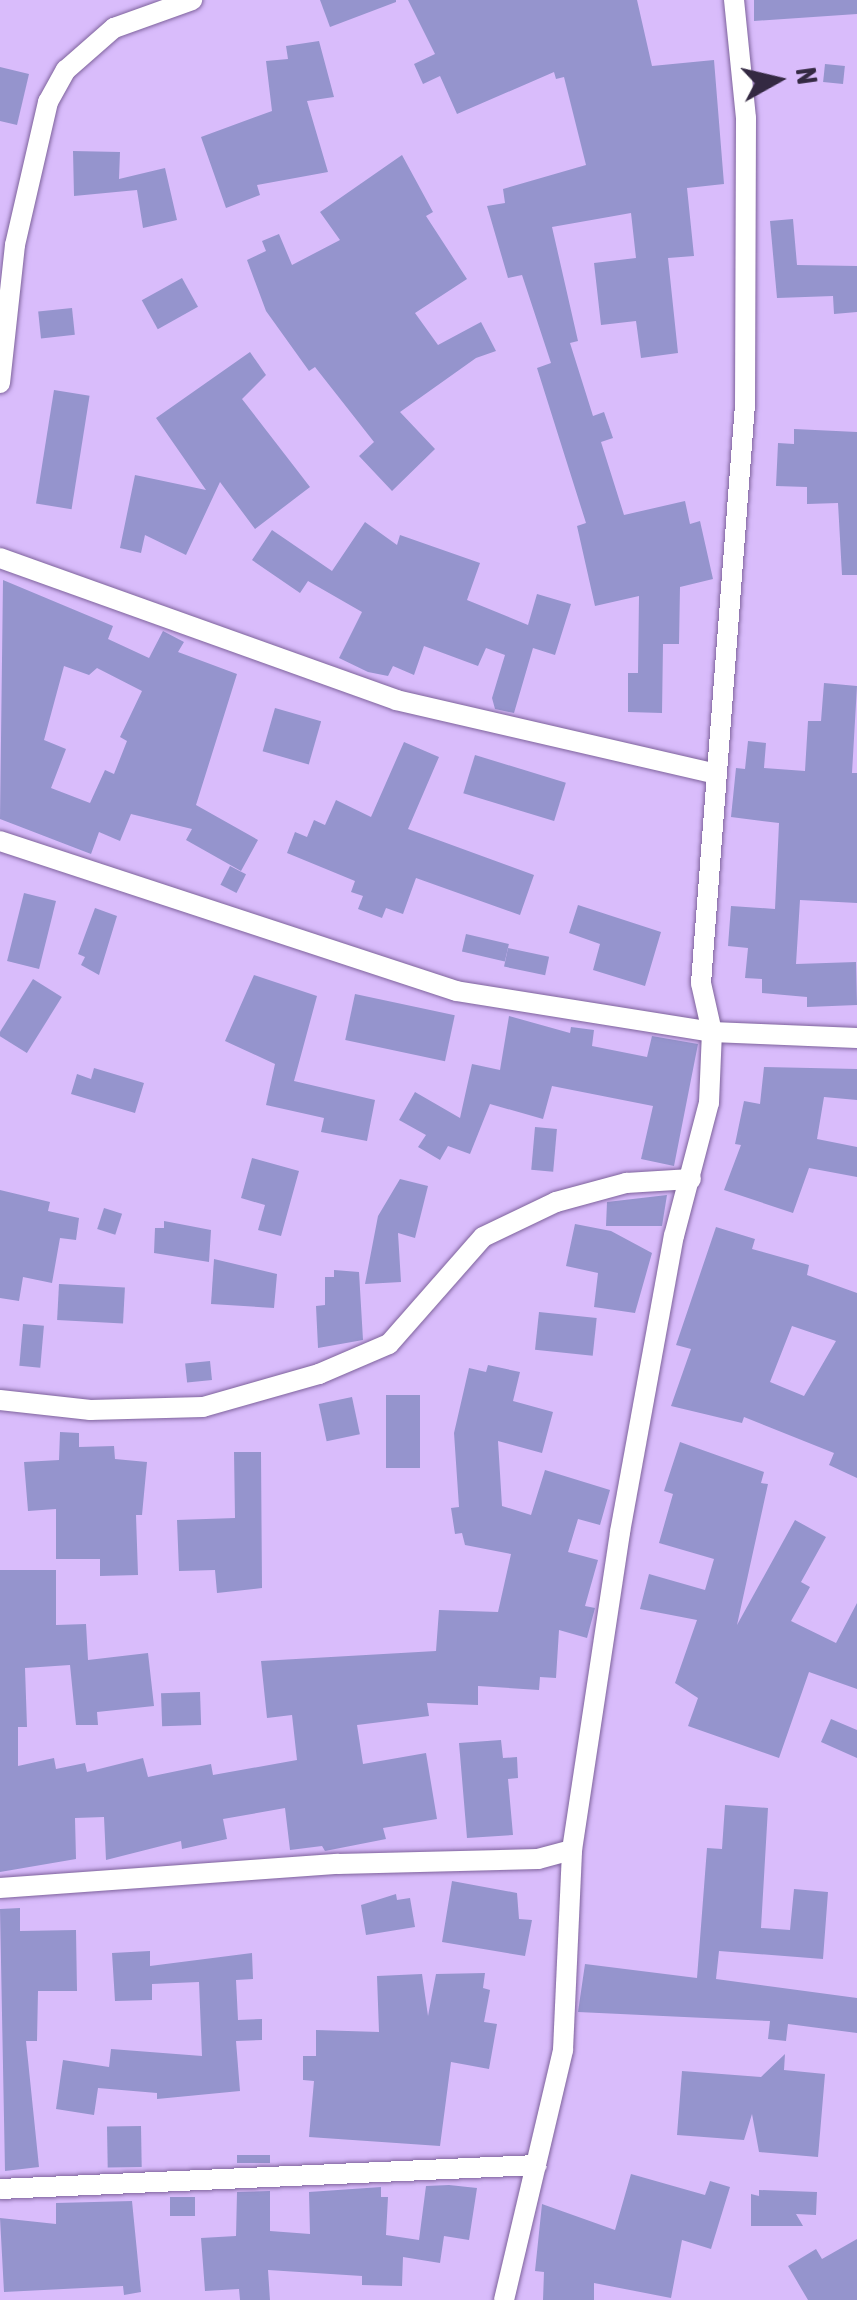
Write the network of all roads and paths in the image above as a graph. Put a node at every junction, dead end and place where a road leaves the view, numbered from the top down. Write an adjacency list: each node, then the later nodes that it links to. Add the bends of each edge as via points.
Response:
1 (192, 0): 3 (street, via 114,28 66,70 48,102 15,245)
2 (734, 0): 5 (street, via 746,118 745,405)
3 (0, 384)
4 (0, 558): 5 (street, via 396,700)
5 (716, 774): 7 (street, via 701,983)
6 (0, 841): 7 (street, via 456,991)
7 (712, 1032): 8 (street); 9 (street, via 709,1103)
8 (857, 1038)
9 (691, 1179): 10 (street, via 626,1183 556,1202 483,1236 390,1344 318,1374 202,1407 90,1410); 11 (street, via 674,1236 620,1532)
10 (0, 1400)
11 (572, 1850): 12 (street, via 538,1858 338,1864); 13 (street, via 564,2050)
12 (0, 1888)
13 (536, 2165): 14 (street); 15 (street)
14 (0, 2189)
15 (504, 2300)

